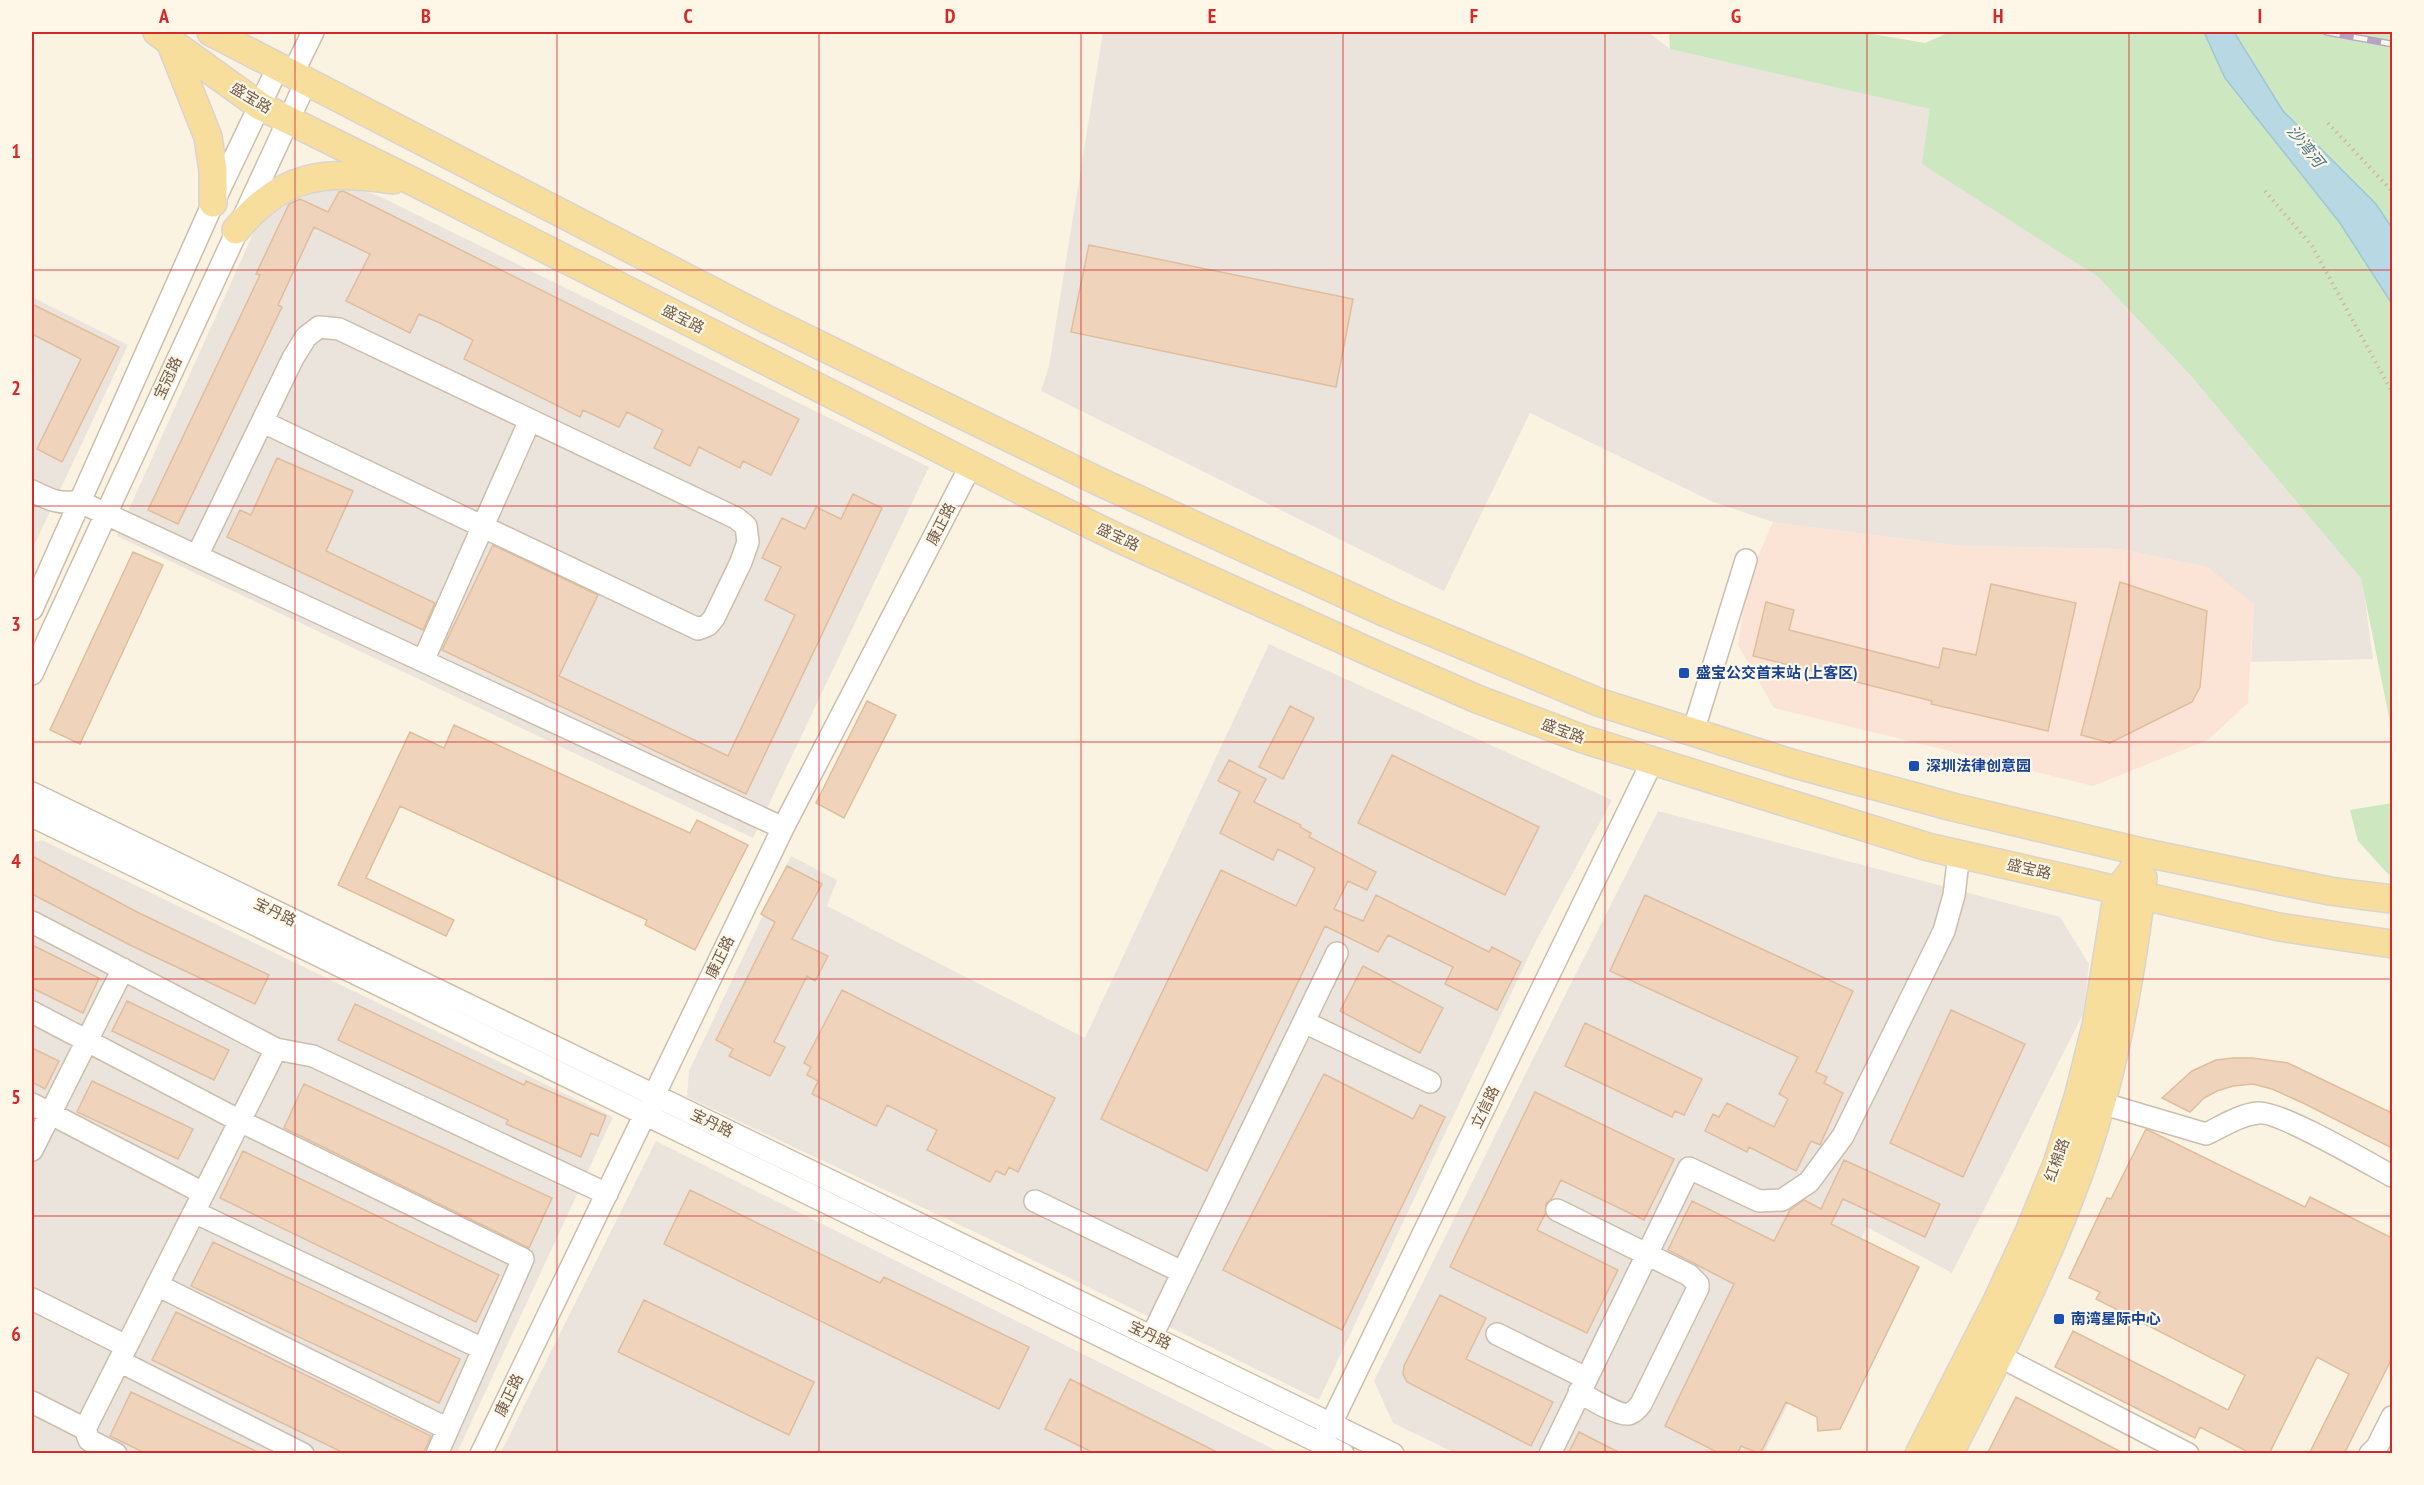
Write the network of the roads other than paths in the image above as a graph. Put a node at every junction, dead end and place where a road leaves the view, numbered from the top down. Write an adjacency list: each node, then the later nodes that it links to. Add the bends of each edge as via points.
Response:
1 (211, 32): 4 (main road)
2 (313, 32): 4 (street)
3 (163, 35): 5 (main road, 盛宝路); 8 (main road, via 208,137)
4 (292, 75): 5 (street, 宝冠路); 6 (street, 宝冠路); 22 (main road, via 766,319 1100,482 1386,614 1598,702)
5 (260, 106): 6 (main road, 盛宝路); 8 (street, 宝冠路)
6 (288, 118): 7 (main road, 盛宝路); 9 (street, 宝冠路)
7 (416, 183): 9 (main road, via 357,175 327,175 299,182 253,209); 12 (main road, 盛宝路)
8 (213, 203): 14 (street, 宝冠路)
9 (236, 230): 15 (street, 宝冠路)
10 (530, 420): 11 (street, via 339,329 319,327 306,337 293,358); 16 (street); 16 (street, via 736,518 746,526 748,542 741,562 714,618 698,629)
11 (263, 422): 16 (street); 17 (street)
12 (971, 465): 23 (main road, 盛宝路, via 1118,538 1477,699 1583,739); 26 (street, 康正路)
13 (32, 491): 14 (street, via 54,502)
14 (78, 501): 15 (street); 19 (street, 宝冠路)
15 (106, 514): 17 (street); 21 (street, 宝冠路)
16 (481, 526): 20 (street)
17 (197, 556): 20 (street)
18 (1746, 560): 22 (street)
19 (32, 609)
20 (423, 661): 26 (street)
21 (32, 674)
22 (1693, 732): 27 (main road, via 1953,807)
23 (1653, 760): 28 (main road, 盛宝路); 63 (street, 立信路)
24 (32, 793): 41 (street, 宝丹路)
25 (32, 816): 41 (street, 宝丹路)
26 (783, 828): 41 (street, 康正路)
27 (2146, 853): 29 (main road, 红棉路); 30 (main road, bridge, via 2331,891)
28 (1959, 854): 29 (main road, 盛宝路); 51 (street, via 1944,931 1843,1136 1809,1182 1782,1200 1759,1201 1689,1168)
29 (2130, 892): 32 (main road, via 2279,927); 40 (main road, 红棉路, via 2118,1034); 74 (main road, 红棉路, via 2079,1094 2057,1164 2030,1232)
30 (2392, 899)
31 (32, 922): 34 (street)
32 (2392, 944)
33 (1337, 953): 36 (street)
34 (123, 969): 37 (street); 38 (street)
35 (32, 1012): 37 (street)
36 (1304, 1022): 39 (street); 52 (street)
37 (87, 1041): 42 (street); 43 (street)
38 (276, 1049): 43 (street); 47 (street, via 313,1056)
39 (1430, 1082)
40 (2101, 1103): 45 (street, via 2206,1134 2237,1118 2260,1112 2291,1123); 59 (main road, 红棉路, via 2053,1240)
41 (650, 1105): 47 (street, 康正路); 56 (street, 宝丹路); 66 (street, 宝丹路)
42 (41, 1109): 44 (street); 46 (street)
43 (240, 1121): 46 (street); 57 (street, via 523,1259)
44 (32, 1150)
45 (2392, 1176)
46 (204, 1193): 50 (street)
47 (607, 1194): 70 (street, 康正路)
48 (1035, 1202): 52 (street)
49 (1557, 1210): 51 (street)
50 (194, 1212): 53 (street); 57 (street)
51 (1647, 1254): 60 (street); 60 (street, via 1689,1275 1698,1288 1641,1404 1628,1414 1619,1413)
52 (1182, 1272): 56 (street)
53 (157, 1285): 58 (street); 65 (street)
54 (32, 1299): 58 (street)
55 (1497, 1334): 60 (street)
56 (1152, 1336): 63 (street, 宝丹路)
57 (483, 1349): 65 (street)
58 (123, 1353): 64 (street); 68 (street)
59 (1999, 1356): 75 (main road, 红棉路); 76 (street)
60 (1582, 1385): 73 (street)
61 (32, 1402): 64 (street)
62 (2392, 1417): 77 (street)
63 (1331, 1423): 66 (street, 立信路); 72 (street, 宝丹路)
64 (85, 1429): 67 (street, via 89,1440)
65 (448, 1429): 69 (street)
66 (1319, 1448): 71 (street, 宝丹路)
67 (116, 1454)
68 (303, 1454)
69 (437, 1454)
70 (481, 1454)
71 (1343, 1454)
72 (1393, 1454)
73 (1550, 1454)
74 (1919, 1454)
75 (1949, 1454)
76 (2188, 1454)
77 (2370, 1454)

